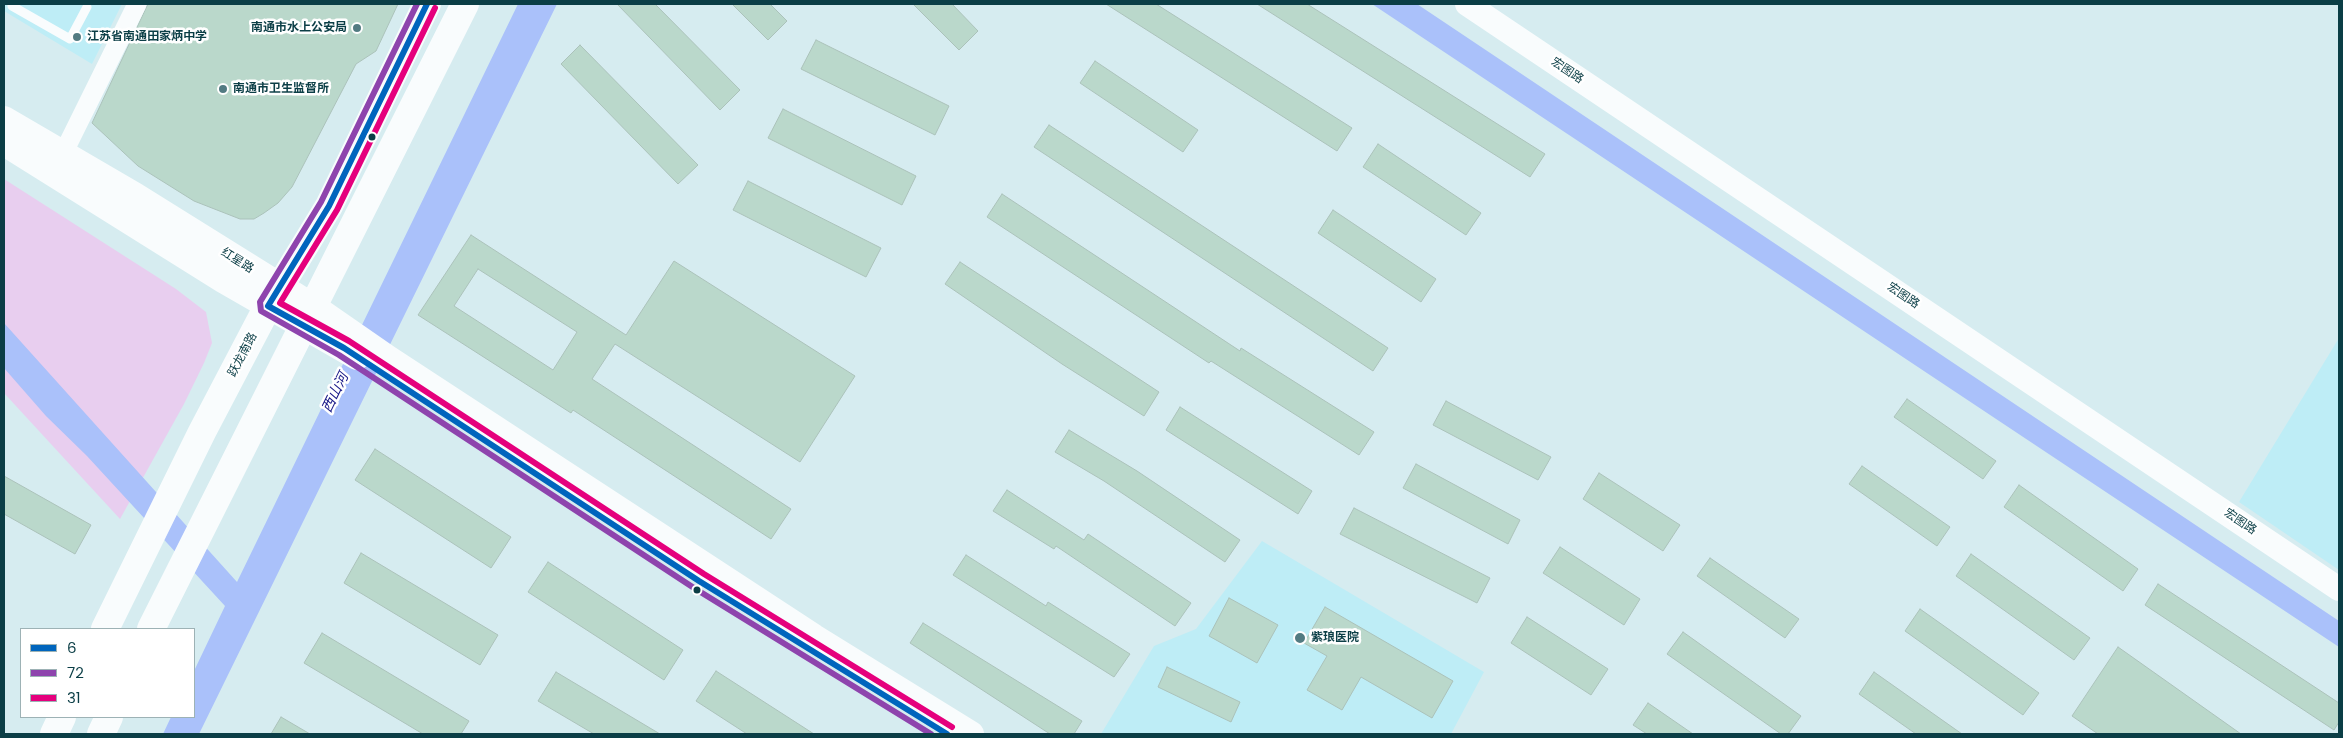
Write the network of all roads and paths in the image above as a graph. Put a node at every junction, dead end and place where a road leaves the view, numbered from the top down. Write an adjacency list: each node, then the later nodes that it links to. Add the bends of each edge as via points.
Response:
1 (11, 4): 6 (lane, via 70,40)
2 (137, 4): 9 (street)
3 (427, 4): 10 (main road, 跃龙南路, via 329,206)
4 (465, 4): 11 (main road)
5 (1467, 4): 13 (street, 宏图路)
6 (87, 7)
7 (4, 119): 9 (main road, 红星路)
8 (4, 142): 9 (main road, 红星路)
9 (58, 163): 10 (main road, 红星路, via 136,196)
10 (274, 297): 11 (main road, 红星路); 14 (main road, 跃龙南路, via 202,432)
11 (309, 316): 12 (main road, 红星路); 15 (main road)
12 (386, 367): 20 (main road, 红星路, via 699,581); 21 (main road, 红星路)
13 (2339, 589)
14 (105, 628)
15 (151, 628)
16 (62, 718): 18 (main road)
17 (109, 718): 19 (main road)
18 (54, 734)
19 (101, 734)
20 (947, 734)
21 (971, 734)

